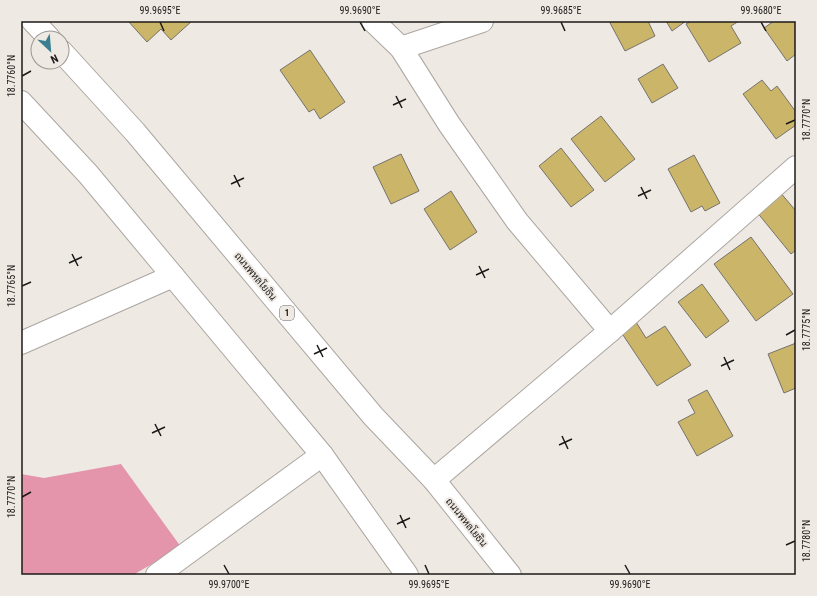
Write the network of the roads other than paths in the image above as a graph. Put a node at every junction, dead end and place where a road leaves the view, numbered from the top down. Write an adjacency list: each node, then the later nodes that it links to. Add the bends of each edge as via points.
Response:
1 (33, 21): 4 (main road)
2 (373, 21): 5 (main road)
3 (482, 21): 5 (main road)
4 (41, 30)
5 (401, 48): 10 (main road, via 449,124 517,221)
6 (70, 61): 13 (main road, ถนนพหลโยธิน / 1, via 135,132 373,416)
7 (21, 102): 9 (main road, via 88,174)
8 (796, 167): 10 (main road)
9 (172, 276): 11 (main road); 12 (main road)
10 (610, 331): 13 (main road)
11 (21, 344)
12 (322, 455): 14 (main road); 15 (main road)
13 (434, 480): 16 (main road, ถนนพหลโยธิน / 1)
14 (156, 575)
15 (407, 575)
16 (510, 575)

